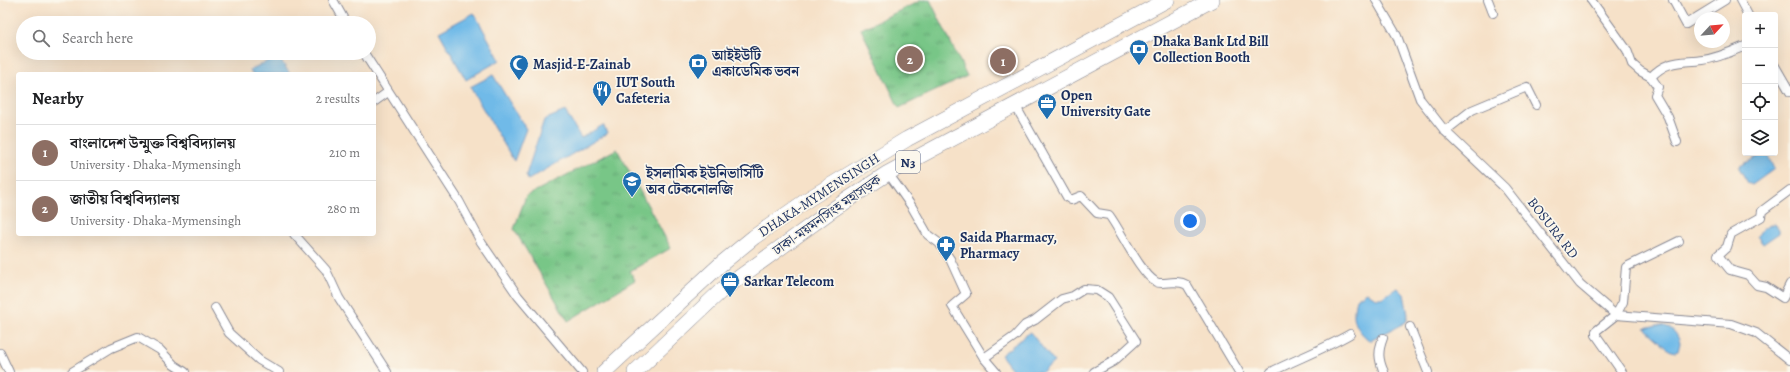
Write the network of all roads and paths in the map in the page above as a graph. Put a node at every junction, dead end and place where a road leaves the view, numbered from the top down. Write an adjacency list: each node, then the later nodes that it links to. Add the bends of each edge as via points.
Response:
1 (333, 0): 12 (street)
2 (1167, 0): 45 (highway, DHAKA-MYMENSINGH / N3, via 907,139 810,198 754,237 721,264)
3 (1212, 0): 22 (highway, ঢাকা-ময়মনসিংহ মহাসড়ক / N3)
4 (1377, 0): 24 (street, BOSURA RD, via 1396,36 1420,99)
5 (1488, 0): 11 (street)
6 (1591, 0): 18 (street, via 1627,50 1632,64)
7 (1673, 0): 8 (street, via 1686,24)
8 (1725, 0)
9 (1740, 0): 10 (street)
10 (1746, 12)
11 (1493, 13)
12 (342, 16)
13 (1742, 47): 18 (street, via 1718,57 1676,62 1657,71)
14 (368, 60): 17 (street)
15 (1778, 71): 20 (street)
16 (376, 72): 19 (street)
17 (376, 72)
18 (1652, 77): 25 (street, via 1658,87 1655,95 1668,117)
19 (388, 92): 21 (street); 44 (street, via 459,201 481,242 518,296)
20 (1790, 92)
21 (376, 101)
22 (1015, 105): 26 (highway, ঢাকা-ময়মনসিংহ মহাসড়ক / N3); 49 (street, via 1069,199 1081,196 1097,213 1109,215 1141,266 1155,281 1181,282 1186,285)
23 (1536, 105): 24 (street, via 1527,87 1472,110)
24 (1445, 131): 32 (street, BOSURA RD, via 1504,188 1580,284)
25 (1677, 142)
26 (888, 173): 37 (street, via 928,235 939,243 950,259 966,294 952,306); 46 (highway, ঢাকা-ময়মনসিংহ মহাসড়ক / N3, via 722,290)
27 (1790, 190): 30 (street, via 1762,211 1761,217 1731,234 1727,247 1718,254 1730,270 1748,275 1757,285 1766,287 1783,298)
28 (296, 236): 43 (street, via 326,270 348,313)
29 (1679, 241): 32 (street, via 1626,267 1624,297)
30 (1790, 284)
31 (215, 308): 42 (street, via 229,333 259,360)
32 (1616, 315): 38 (street, via 1731,324 1756,333); 53 (street, via 1596,331 1596,335)
33 (1410, 327): 52 (street)
34 (1350, 334): 50 (street)
35 (1383, 338): 51 (street, via 1378,351)
36 (0, 353): 39 (street)
37 (984, 358): 47 (street); 48 (street, via 1062,299 1084,289 1097,290 1108,297 1136,341 1114,361)
38 (1790, 360)
39 (5, 368)
40 (72, 372): 41 (street, via 111,348 138,337 160,350 174,365)
41 (185, 372)
42 (279, 372)
43 (387, 372)
44 (582, 372)
45 (604, 372)
46 (635, 372)
47 (996, 372)
48 (1094, 372)
49 (1239, 372)
50 (1271, 372)
51 (1384, 372)
52 (1428, 372)
53 (1622, 372)

